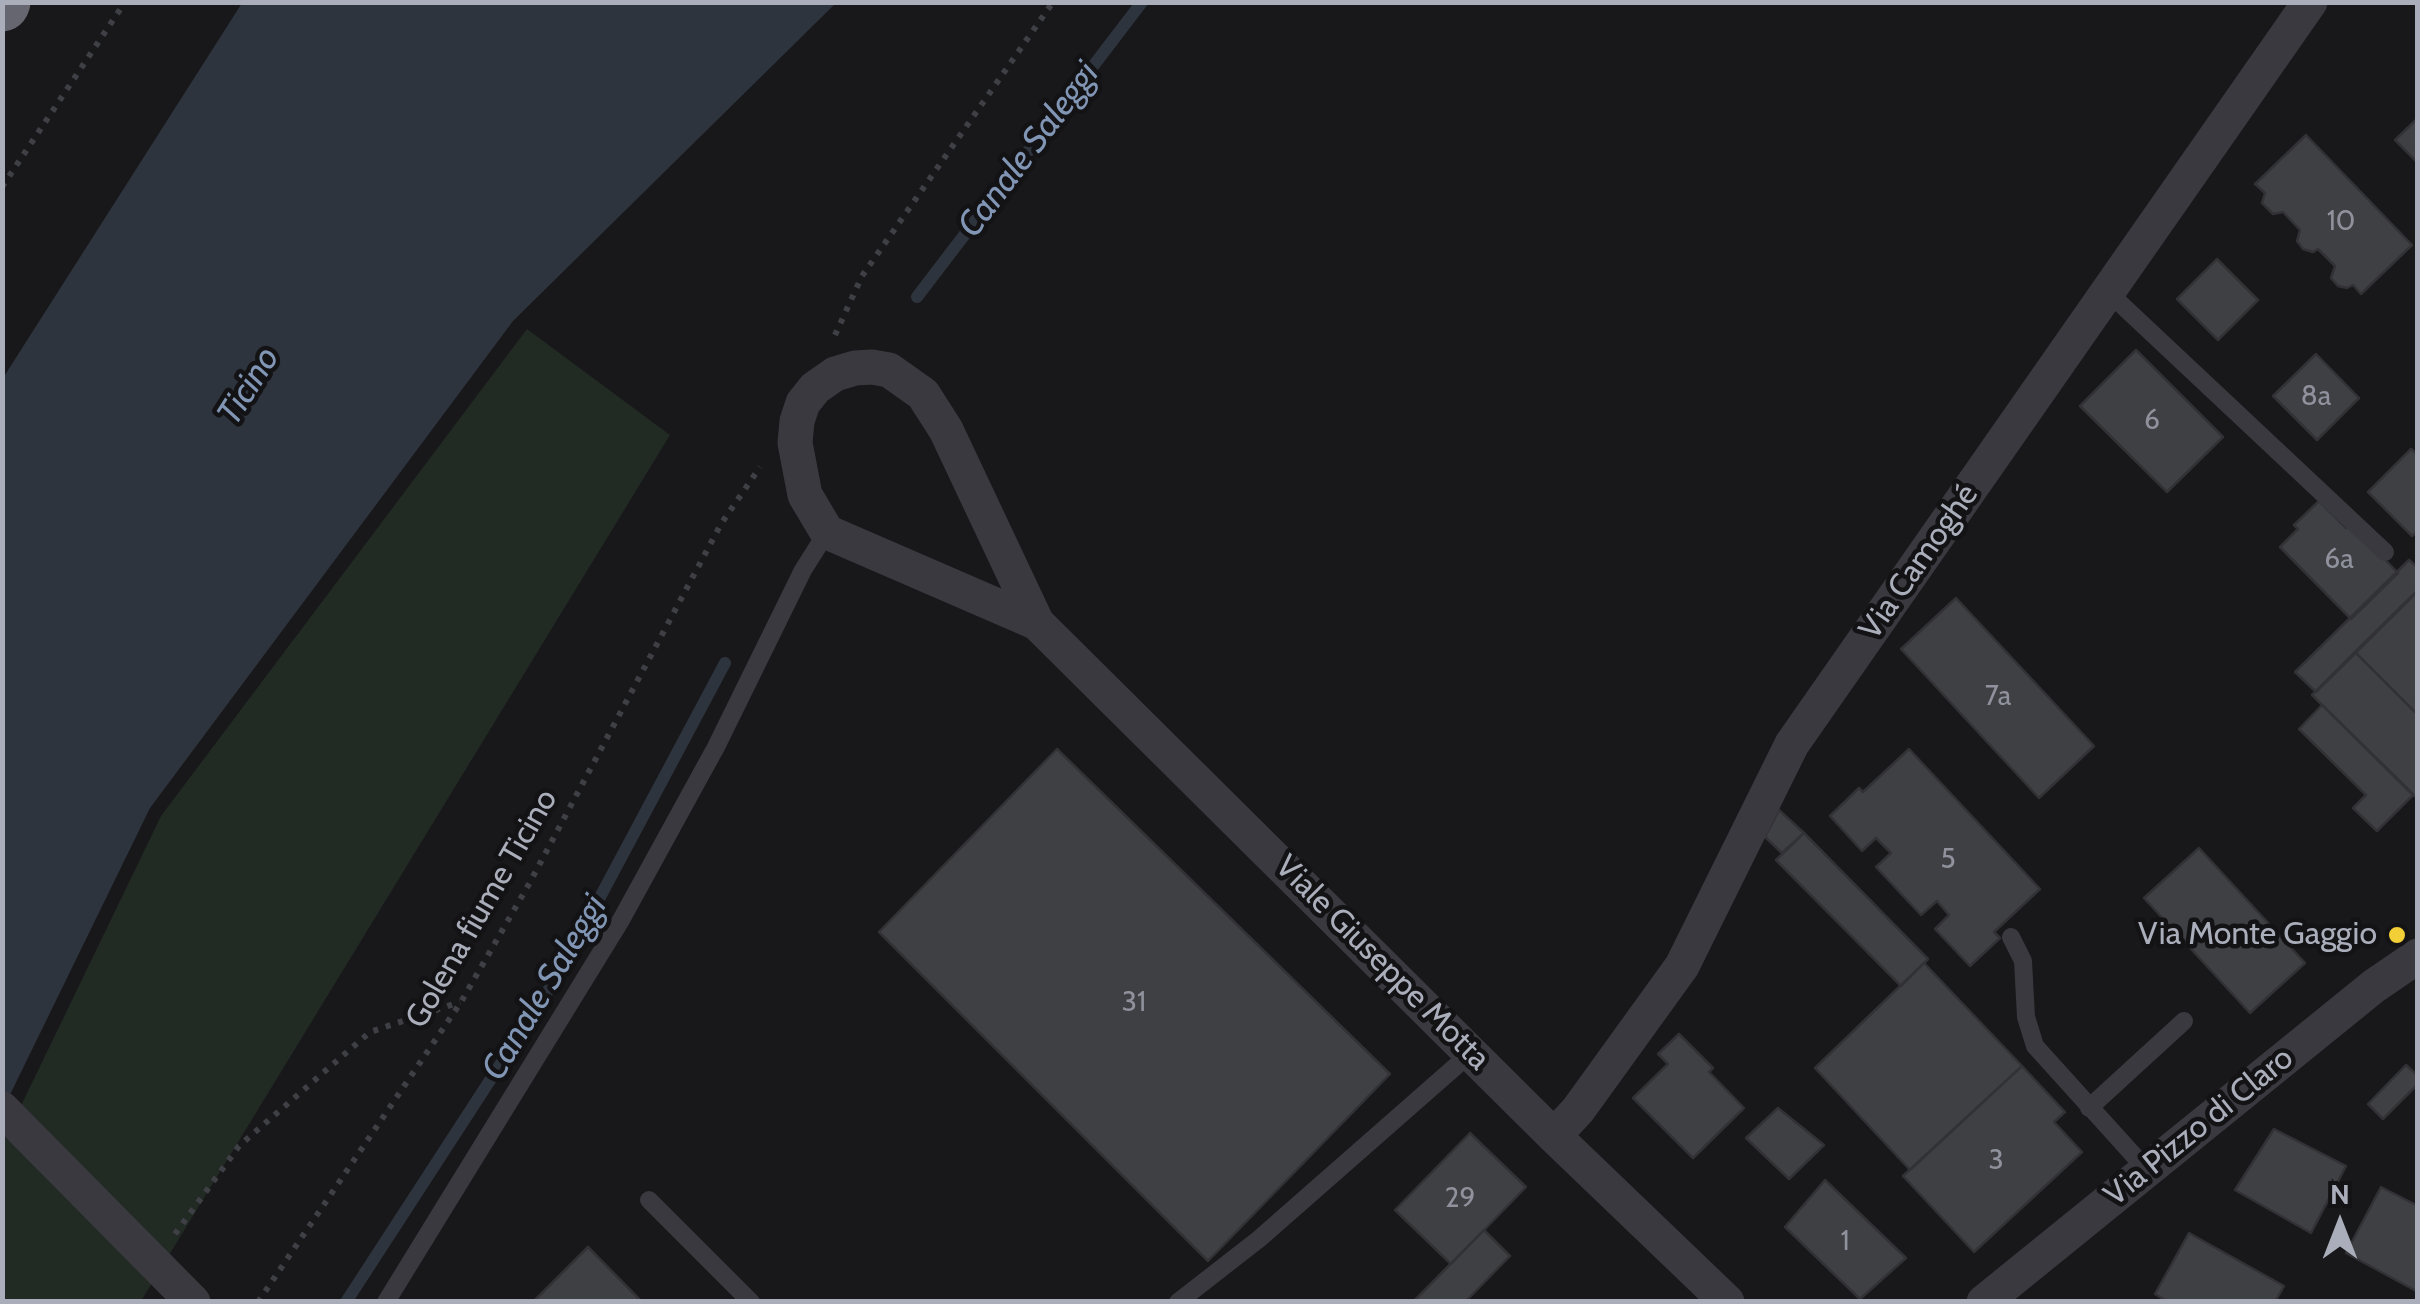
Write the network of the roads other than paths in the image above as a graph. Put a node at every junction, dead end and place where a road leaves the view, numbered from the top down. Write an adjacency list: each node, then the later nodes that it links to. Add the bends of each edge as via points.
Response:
1 (2310, 2): 2 (street, Via Camoghé)
2 (2108, 292): 4 (lane); 12 (street, Via Camoghé, via 1792,744 1682,966)
3 (828, 532): 5 (street, Viale Giuseppe Motta); 5 (street, Viale Giuseppe Motta, via 805,495 796,421 815,388 835,374 889,370 923,394 946,430); 16 (lane, via 621,920)
4 (2385, 552)
5 (1037, 623): 9 (street, Viale Giuseppe Motta)
6 (2011, 938): 10 (lane, via 2023,961 2035,1046)
7 (2418, 956): 13 (street, Via Pizzo di Claro)
8 (2184, 1021): 10 (lane)
9 (1472, 1051): 12 (street, Viale Giuseppe Motta); 18 (lane, via 1260,1239)
10 (2089, 1108): 13 (lane)
11 (2, 1109): 15 (street, bridge)
12 (1554, 1136): 19 (street, Viale Giuseppe Motta)
13 (2146, 1170): 20 (street, Via Pizzo di Claro)
14 (649, 1200): 17 (lane)
15 (192, 1302)
16 (386, 1302)
17 (751, 1302)
18 (1178, 1302)
19 (1727, 1302)
20 (1984, 1302)

